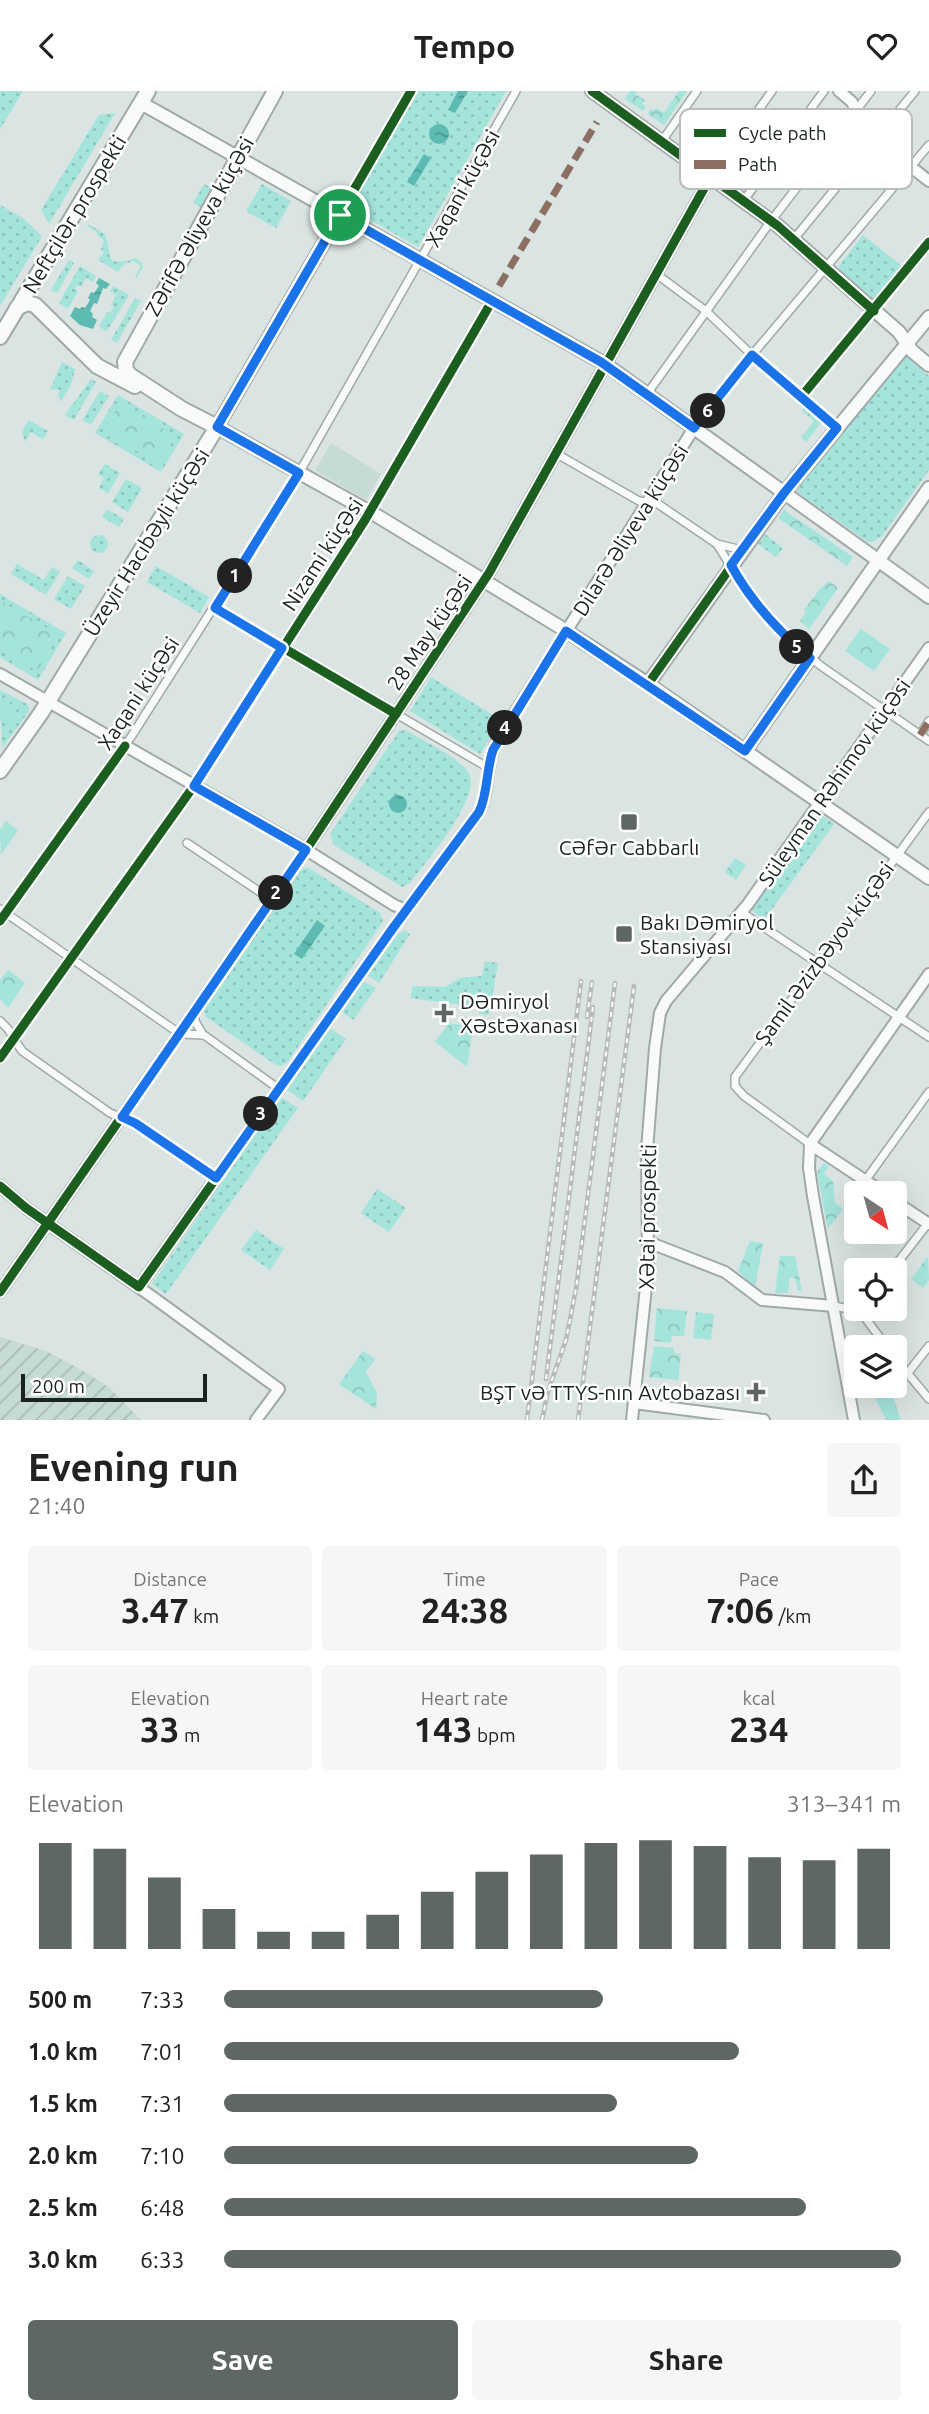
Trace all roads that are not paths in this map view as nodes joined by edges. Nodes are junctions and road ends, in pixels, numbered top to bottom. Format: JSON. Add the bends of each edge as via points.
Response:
{"nodes":[{"id":1,"x":275,"y":91,"type":"edge"},
{"id":2,"x":411,"y":91,"type":"edge"},
{"id":3,"x":516,"y":91,"type":"edge"},
{"id":4,"x":592,"y":91,"type":"edge"},
{"id":5,"x":697,"y":91,"type":"edge"},
{"id":6,"x":772,"y":91,"type":"edge"},
{"id":7,"x":824,"y":91,"type":"edge"},
{"id":8,"x":839,"y":91,"type":"edge"},
{"id":9,"x":871,"y":91,"type":"edge"},
{"id":10,"x":915,"y":91,"type":"edge"},
{"id":11,"x":144,"y":97,"type":"edge"},
{"id":12,"x":684,"y":109,"type":"edge"},
{"id":13,"x":759,"y":109,"type":"edge"},
{"id":14,"x":811,"y":109,"type":"edge"},
{"id":15,"x":857,"y":109,"type":"joint"},
{"id":16,"x":900,"y":109,"type":"edge"},
{"id":17,"x":680,"y":115,"type":"edge"},
{"id":18,"x":662,"y":141,"type":"junction"},
{"id":19,"x":929,"y":145,"type":"edge"},
{"id":20,"x":680,"y":154,"type":"edge"},
{"id":21,"x":238,"y":157,"type":"junction"},
{"id":22,"x":912,"y":166,"type":"edge"},
{"id":23,"x":912,"y":168,"type":"edge"},
{"id":24,"x":929,"y":181,"type":"edge"},
{"id":25,"x":703,"y":189,"type":"edge"},
{"id":26,"x":729,"y":189,"type":"edge"},
{"id":27,"x":752,"y":189,"type":"edge"},
{"id":28,"x":796,"y":189,"type":"edge"},
{"id":29,"x":834,"y":189,"type":"edge"},
{"id":30,"x":892,"y":189,"type":"edge"},
{"id":31,"x":744,"y":200,"type":"junction"},
{"id":32,"x":340,"y":215,"type":"junction"},
{"id":33,"x":771,"y":221,"type":"junction"},
{"id":34,"x":794,"y":239,"type":"junction"},
{"id":35,"x":929,"y":242,"type":"edge"},
{"id":36,"x":420,"y":261,"type":"junction"},
{"id":37,"x":826,"y":268,"type":"junction"},
{"id":38,"x":655,"y":273,"type":"junction"},
{"id":39,"x":492,"y":301,"type":"junction"},
{"id":40,"x":17,"y":308,"type":"junction"},
{"id":41,"x":706,"y":311,"type":"junction"},
{"id":42,"x":874,"y":311,"type":"junction"},
{"id":43,"x":929,"y":317,"type":"edge"},
{"id":44,"x":0,"y":337,"type":"edge"},
{"id":45,"x":908,"y":344,"type":"junction"},
{"id":46,"x":752,"y":355,"type":"junction"},
{"id":47,"x":605,"y":364,"type":"junction"},
{"id":48,"x":929,"y":365,"type":"edge"},
{"id":49,"x":648,"y":394,"type":"junction"},
{"id":50,"x":801,"y":397,"type":"junction"},
{"id":51,"x":181,"y":409,"type":"junction"},
{"id":52,"x":217,"y":427,"type":"junction"},
{"id":53,"x":694,"y":428,"type":"junction"},
{"id":54,"x":837,"y":428,"type":"junction"},
{"id":55,"x":557,"y":454,"type":"junction"},
{"id":56,"x":299,"y":473,"type":"junction"},
{"id":57,"x":179,"y":487,"type":"junction"},
{"id":58,"x":929,"y":488,"type":"edge"},
{"id":59,"x":784,"y":493,"type":"junction"},
{"id":60,"x":647,"y":503,"type":"junction"},
{"id":61,"x":370,"y":512,"type":"junction"},
{"id":62,"x":717,"y":544,"type":"junction"},
{"id":63,"x":742,"y":550,"type":"junction"},
{"id":64,"x":879,"y":560,"type":"junction"},
{"id":65,"x":731,"y":565,"type":"junction"},
{"id":66,"x":485,"y":580,"type":"junction"},
{"id":67,"x":929,"y":597,"type":"edge"},
{"id":68,"x":215,"y":608,"type":"junction"},
{"id":69,"x":566,"y":631,"type":"junction"},
{"id":70,"x":282,"y":648,"type":"junction"},
{"id":71,"x":929,"y":648,"type":"edge"},
{"id":72,"x":810,"y":658,"type":"junction"},
{"id":73,"x":0,"y":674,"type":"edge"},
{"id":74,"x":648,"y":684,"type":"junction"},
{"id":75,"x":48,"y":701,"type":"junction"},
{"id":76,"x":885,"y":710,"type":"junction"},
{"id":77,"x":396,"y":714,"type":"junction"},
{"id":78,"x":929,"y":721,"type":"edge"},
{"id":79,"x":920,"y":735,"type":"junction"},
{"id":80,"x":929,"y":741,"type":"edge"},
{"id":81,"x":125,"y":746,"type":"junction"},
{"id":82,"x":745,"y":751,"type":"junction"},
{"id":83,"x":487,"y":767,"type":"junction"},
{"id":84,"x":0,"y":771,"type":"edge"},
{"id":85,"x":194,"y":786,"type":"junction"},
{"id":86,"x":819,"y":804,"type":"junction"},
{"id":87,"x":929,"y":812,"type":"edge"},
{"id":88,"x":187,"y":843,"type":"dead end"},
{"id":89,"x":306,"y":850,"type":"junction"},
{"id":90,"x":896,"y":856,"type":"junction"},
{"id":91,"x":929,"y":879,"type":"edge"},
{"id":92,"x":263,"y":894,"type":"dead end"},
{"id":93,"x":406,"y":910,"type":"junction"},
{"id":94,"x":3,"y":911,"type":"edge"},
{"id":95,"x":741,"y":912,"type":"junction"},
{"id":96,"x":0,"y":921,"type":"edge"},
{"id":97,"x":70,"y":957,"type":"junction"},
{"id":98,"x":818,"y":962,"type":"junction"},
{"id":99,"x":929,"y":974,"type":"edge"},
{"id":100,"x":196,"y":1009,"type":"junction"},
{"id":101,"x":660,"y":1013,"type":"joint"},
{"id":102,"x":899,"y":1017,"type":"junction"},
{"id":103,"x":0,"y":1021,"type":"edge"},
{"id":104,"x":181,"y":1033,"type":"junction"},
{"id":105,"x":204,"y":1035,"type":"junction"},
{"id":106,"x":929,"y":1037,"type":"edge"},
{"id":107,"x":14,"y":1039,"type":"junction"},
{"id":108,"x":0,"y":1058,"type":"edge"},
{"id":109,"x":279,"y":1089,"type":"junction"},
{"id":110,"x":929,"y":1092,"type":"edge"},
{"id":111,"x":122,"y":1117,"type":"junction"},
{"id":112,"x":810,"y":1144,"type":"junction"},
{"id":113,"x":839,"y":1163,"type":"junction"},
{"id":114,"x":815,"y":1177,"type":"junction"},
{"id":115,"x":216,"y":1178,"type":"junction"},
{"id":116,"x":865,"y":1181,"type":"joint"},
{"id":117,"x":0,"y":1186,"type":"edge"},
{"id":118,"x":907,"y":1209,"type":"edge"},
{"id":119,"x":929,"y":1223,"type":"edge"},
{"id":120,"x":48,"y":1224,"type":"junction"},
{"id":121,"x":648,"y":1242,"type":"junction"},
{"id":122,"x":901,"y":1258,"type":"edge"},
{"id":123,"x":139,"y":1287,"type":"junction"},
{"id":124,"x":0,"y":1292,"type":"edge"},
{"id":125,"x":836,"y":1307,"type":"junction"},
{"id":126,"x":844,"y":1308,"type":"edge"},
{"id":127,"x":929,"y":1346,"type":"edge"},
{"id":128,"x":907,"y":1374,"type":"joint"},
{"id":129,"x":929,"y":1399,"type":"edge"},
{"id":130,"x":634,"y":1403,"type":"junction"},
{"id":131,"x":855,"y":1419,"type":"edge"},
{"id":132,"x":256,"y":1420,"type":"edge"},
{"id":133,"x":632,"y":1420,"type":"edge"},
{"id":134,"x":751,"y":1420,"type":"edge"},
{"id":135,"x":762,"y":1420,"type":"edge"}],
"edges":[{"from":1,"to":21,"type":"highway","name":"Zərifə Əliyeva küçəsi"},
{"from":2,"to":32,"type":"street","name":"Üzeyir Hacıbəyli küçəsi"},
{"from":3,"to":36,"type":"street","name":"Xaqani küçəsi"},
{"from":4,"to":18,"type":"main road"},
{"from":5,"to":12,"type":"street"},
{"from":6,"to":13,"type":"street"},
{"from":7,"to":14,"type":"street"},
{"from":8,"to":15,"type":"main road"},
{"from":9,"to":15,"type":"street"},
{"from":10,"to":16,"type":"street"},
{"from":11,"to":21,"type":"main road"},
{"from":11,"to":40,"type":"highway","name":"Neftçilər prospekti"},
{"from":17,"to":18,"type":"street"},
{"from":18,"to":20,"type":"main road"},
{"from":19,"to":22,"type":"street","name":"Dilarə Əliyeva küçəsi"},
{"from":21,"to":32,"type":"main road"},
{"from":21,"to":51,"type":"highway","name":"Zərifə Əliyeva küçəsi","via":[[125,366]]},
{"from":23,"to":24,"type":"main road"},
{"from":25,"to":38,"type":"main road","name":"28 May küçəsi"},
{"from":26,"to":31,"type":"main road"},
{"from":27,"to":31,"type":"street"},
{"from":28,"to":33,"type":"street"},
{"from":29,"to":34,"type":"street"},
{"from":30,"to":37,"type":"street","name":"Dilarə Əliyeva küçəsi"},
{"from":31,"to":33,"type":"main road"},
{"from":32,"to":36,"type":"main road"},
{"from":32,"to":52,"type":"main road","name":"Üzeyir Hacıbəyli küçəsi"},
{"from":33,"to":34,"type":"main road"},
{"from":33,"to":41,"type":"street"},
{"from":34,"to":37,"type":"main road"},
{"from":35,"to":42,"type":"street"},
{"from":36,"to":39,"type":"main road"},
{"from":36,"to":56,"type":"street","name":"Xaqani küçəsi"},
{"from":37,"to":42,"type":"main road"},
{"from":37,"to":46,"type":"street","name":"Dilarə Əliyeva küçəsi"},
{"from":38,"to":41,"type":"street"},
{"from":38,"to":47,"type":"main road","name":"28 May küçəsi"},
{"from":39,"to":47,"type":"main road"},
{"from":39,"to":61,"type":"street","name":"Nizami küçəsi"},
{"from":40,"to":44,"type":"highway","name":"Neftçilər prospekti"},
{"from":40,"to":51,"type":"highway","via":[[27,303],[34,306],[100,369]]},
{"from":41,"to":46,"type":"street"},
{"from":41,"to":49,"type":"street"},
{"from":42,"to":45,"type":"main road"},
{"from":42,"to":50,"type":"street"},
{"from":43,"to":45,"type":"main road"},
{"from":45,"to":48,"type":"main road"},
{"from":45,"to":54,"type":"main road"},
{"from":46,"to":50,"type":"street"},
{"from":46,"to":53,"type":"street","name":"Dilarə Əliyeva küçəsi"},
{"from":47,"to":49,"type":"main road"},
{"from":47,"to":55,"type":"main road","name":"28 May küçəsi"},
{"from":49,"to":53,"type":"main road"},
{"from":50,"to":54,"type":"street"},
{"from":51,"to":52,"type":"highway"},
{"from":51,"to":57,"type":"highway","via":[[196,421],[199,438]]},
{"from":52,"to":56,"type":"main road"},
{"from":52,"to":57,"type":"highway","name":"Üzeyir Hacıbəyli küçəsi"},
{"from":53,"to":59,"type":"main road"},
{"from":53,"to":60,"type":"main road","name":"Dilarə Əliyeva küçəsi"},
{"from":54,"to":59,"type":"main road"},
{"from":55,"to":60,"type":"street"},
{"from":55,"to":66,"type":"main road","name":"28 May küçəsi"},
{"from":56,"to":61,"type":"main road"},
{"from":56,"to":68,"type":"street","name":"Xaqani küçəsi"},
{"from":57,"to":75,"type":"highway","name":"Üzeyir Hacıbəyli küçəsi"},
{"from":58,"to":64,"type":"main road"},
{"from":59,"to":63,"type":"main road"},
{"from":59,"to":64,"type":"main road"},
{"from":60,"to":62,"type":"street","via":[[658,504]]},
{"from":60,"to":69,"type":"main road","name":"Dilarə Əliyeva küçəsi"},
{"from":61,"to":66,"type":"main road"},
{"from":61,"to":70,"type":"street","name":"Nizami küçəsi"},
{"from":62,"to":63,"type":"street"},
{"from":62,"to":65,"type":"street"},
{"from":63,"to":65,"type":"main road"},
{"from":64,"to":67,"type":"main road"},
{"from":64,"to":72,"type":"main road"},
{"from":65,"to":72,"type":"street","via":[[773,624]]},
{"from":65,"to":74,"type":"main road"},
{"from":66,"to":69,"type":"main road"},
{"from":66,"to":77,"type":"main road","name":"28 May küçəsi"},
{"from":68,"to":70,"type":"street"},
{"from":68,"to":81,"type":"street","name":"Xaqani küçəsi"},
{"from":69,"to":74,"type":"main road"},
{"from":69,"to":83,"type":"main road","name":"Dilarə Əliyeva küçəsi","via":[[496,743]]},
{"from":70,"to":77,"type":"street"},
{"from":70,"to":85,"type":"street","name":"Nizami küçəsi"},
{"from":71,"to":76,"type":"main road","name":"Süleyman Rəhimov küçəsi"},
{"from":72,"to":76,"type":"street"},
{"from":72,"to":82,"type":"main road"},
{"from":73,"to":75,"type":"main road"},
{"from":74,"to":82,"type":"main road"},
{"from":75,"to":81,"type":"main road"},
{"from":75,"to":84,"type":"highway","name":"Üzeyir Hacıbəyli küçəsi"},
{"from":76,"to":79,"type":"street"},
{"from":76,"to":86,"type":"main road","name":"Süleyman Rəhimov küçəsi"},
{"from":77,"to":83,"type":"street"},
{"from":77,"to":89,"type":"main road","name":"28 May küçəsi"},
{"from":78,"to":79,"type":"street"},
{"from":79,"to":80,"type":"street"},
{"from":81,"to":85,"type":"main road"},
{"from":81,"to":94,"type":"street","name":"Xaqani küçəsi"},
{"from":82,"to":86,"type":"main road"},
{"from":83,"to":93,"type":"main road","name":"Dilarə Əliyeva küçəsi","via":[[479,812]]},
{"from":85,"to":89,"type":"main road"},
{"from":85,"to":97,"type":"street","name":"Nizami küçəsi"},
{"from":86,"to":90,"type":"main road"},
{"from":86,"to":95,"type":"main road","name":"Süleyman Rəhimov küçəsi"},
{"from":87,"to":90,"type":"street","name":"Şamil Əzizbəyov küçəsi"},
{"from":88,"to":92,"type":"street"},
{"from":89,"to":93,"type":"main road"},
{"from":89,"to":100,"type":"main road","name":"28 May küçəsi"},
{"from":90,"to":91,"type":"main road"},
{"from":90,"to":98,"type":"street","name":"Şamil Əzizbəyov küçəsi"},
{"from":93,"to":109,"type":"main road","name":"Dilarə Əliyeva küçəsi"},
{"from":94,"to":96,"type":"street","name":"Xaqani küçəsi"},
{"from":94,"to":97,"type":"street"},
{"from":95,"to":98,"type":"street"},
{"from":95,"to":101,"type":"main road","name":"Süleyman Rəhimov küçəsi"},
{"from":97,"to":104,"type":"street"},
{"from":97,"to":107,"type":"street","name":"Nizami küçəsi"},
{"from":98,"to":102,"type":"street"},
{"from":98,"to":112,"type":"street","name":"Şamil Əzizbəyov küçəsi","via":[[735,1077],[735,1086],[744,1096]]},
{"from":99,"to":102,"type":"main road"},
{"from":100,"to":104,"type":"main road","name":"28 May küçəsi"},
{"from":100,"to":105,"type":"street","via":[[195,1021]]},
{"from":101,"to":121,"type":"main road","name":"Xətai prospekti","via":[[647,1150]]},
{"from":102,"to":106,"type":"street"},
{"from":102,"to":112,"type":"main road"},
{"from":103,"to":107,"type":"street"},
{"from":104,"to":105,"type":"street"},
{"from":104,"to":111,"type":"main road","name":"28 May küçəsi"},
{"from":105,"to":109,"type":"street"},
{"from":107,"to":108,"type":"street","name":"Nizami küçəsi"},
{"from":107,"to":111,"type":"street","via":[[22,1051]]},
{"from":109,"to":115,"type":"main road","name":"Dilarə Əliyeva küçəsi"},
{"from":110,"to":116,"type":"street"},
{"from":111,"to":115,"type":"street"},
{"from":111,"to":120,"type":"main road","name":"28 May küçəsi"},
{"from":112,"to":113,"type":"main road"},
{"from":112,"to":114,"type":"main road"},
{"from":112,"to":125,"type":"main road","via":[[813,1196]]},
{"from":113,"to":114,"type":"main road","via":[[822,1160]]},
{"from":113,"to":116,"type":"main road"},
{"from":114,"to":125,"type":"main road"},
{"from":115,"to":123,"type":"main road","name":"Dilarə Əliyeva küçəsi"},
{"from":117,"to":120,"type":"main road"},
{"from":118,"to":119,"type":"main road"},
{"from":119,"to":122,"type":"street"},
{"from":120,"to":123,"type":"main road"},
{"from":120,"to":124,"type":"main road","name":"28 May küçəsi"},
{"from":121,"to":125,"type":"main road","via":[[715,1267],[762,1300]]},
{"from":121,"to":130,"type":"main road","name":"Xətai prospekti"},
{"from":123,"to":132,"type":"main road","via":[[279,1389]]},
{"from":125,"to":126,"type":"street"},
{"from":125,"to":131,"type":"main road"},
{"from":127,"to":128,"type":"street"},
{"from":128,"to":129,"type":"street"},
{"from":130,"to":133,"type":"main road","name":"Xətai prospekti"},
{"from":130,"to":134,"type":"main road"},
{"from":134,"to":135,"type":"main road"}]}
